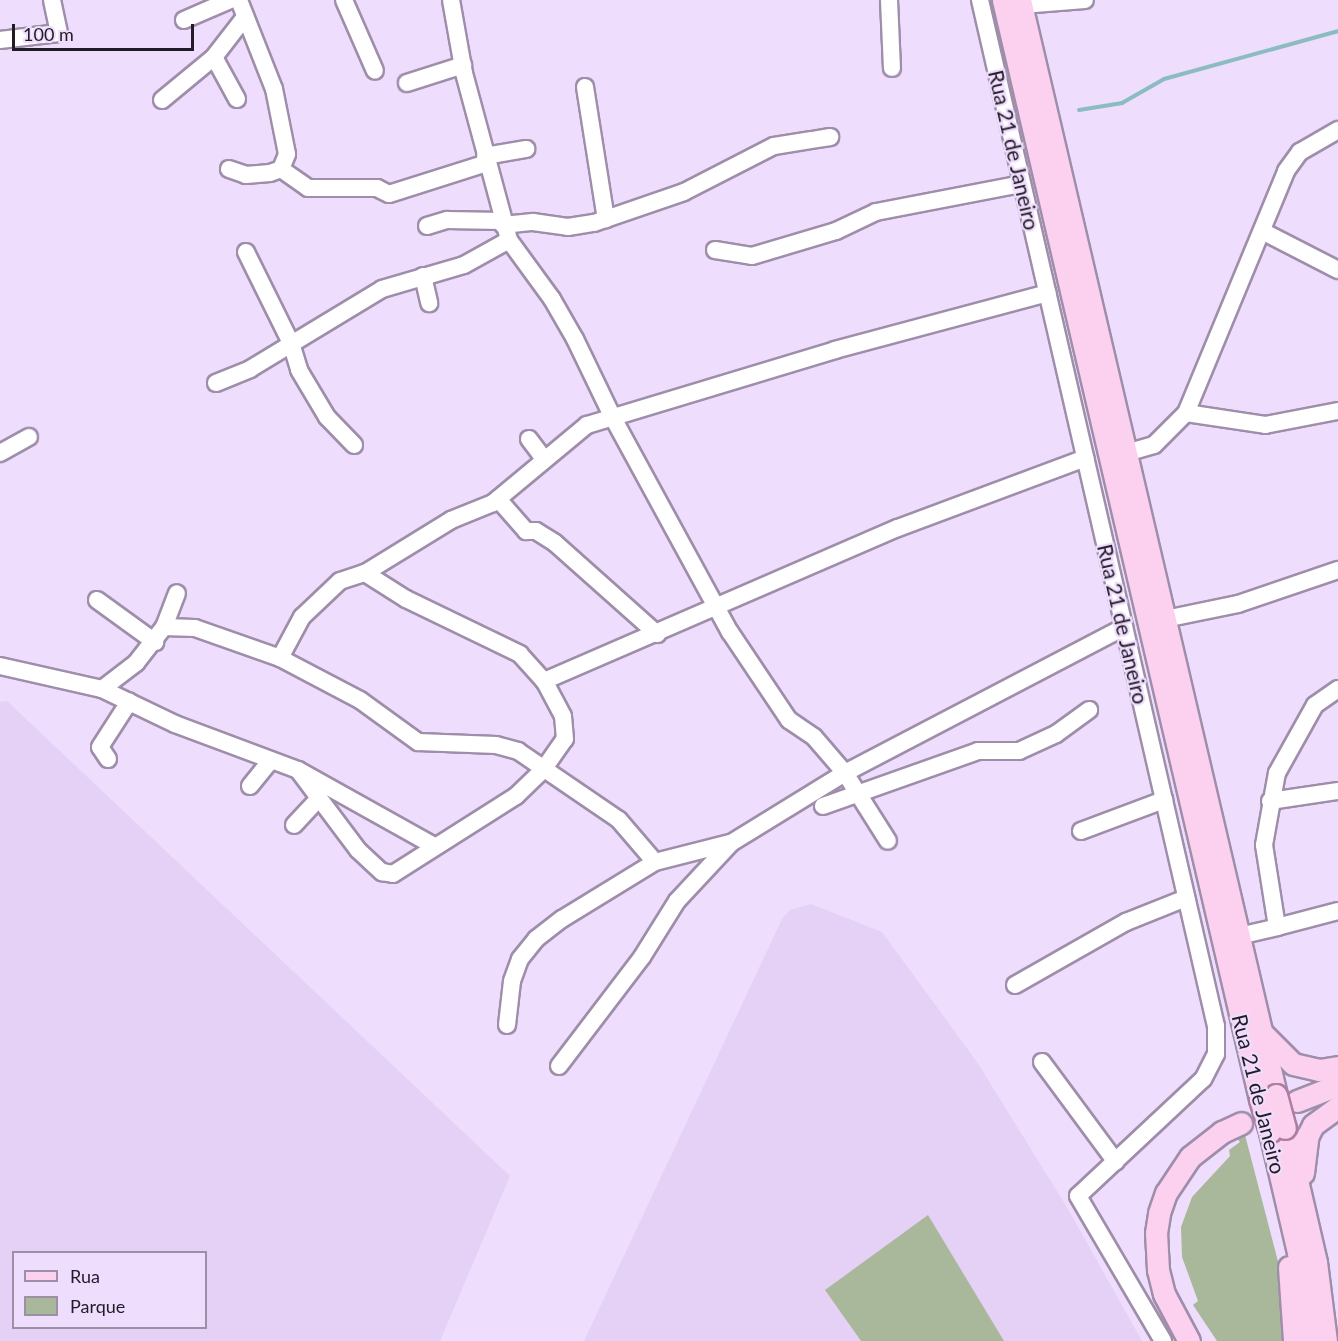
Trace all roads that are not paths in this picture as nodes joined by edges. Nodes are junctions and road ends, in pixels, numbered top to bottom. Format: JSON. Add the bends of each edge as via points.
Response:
{"nodes":[{"id":1,"x":52,"y":0,"type":"edge"},
{"id":2,"x":230,"y":0,"type":"edge"},
{"id":3,"x":239,"y":0,"type":"edge"},
{"id":4,"x":344,"y":0,"type":"edge"},
{"id":5,"x":451,"y":0,"type":"edge"},
{"id":6,"x":889,"y":0,"type":"edge"},
{"id":7,"x":980,"y":0,"type":"edge"},
{"id":8,"x":1085,"y":0,"type":"edge"},
{"id":9,"x":1015,"y":2,"type":"edge"},
{"id":10,"x":245,"y":17,"type":"junction"},
{"id":11,"x":184,"y":20,"type":"dead end"},
{"id":12,"x":0,"y":40,"type":"edge"},
{"id":13,"x":214,"y":57,"type":"junction"},
{"id":14,"x":463,"y":65,"type":"junction"},
{"id":15,"x":892,"y":68,"type":"dead end"},
{"id":16,"x":375,"y":71,"type":"dead end"},
{"id":17,"x":408,"y":83,"type":"dead end"},
{"id":18,"x":585,"y":87,"type":"dead end"},
{"id":19,"x":237,"y":99,"type":"dead end"},
{"id":20,"x":162,"y":100,"type":"dead end"},
{"id":21,"x":1338,"y":130,"type":"edge"},
{"id":22,"x":830,"y":137,"type":"dead end"},
{"id":23,"x":526,"y":148,"type":"dead end"},
{"id":24,"x":486,"y":160,"type":"junction"},
{"id":25,"x":229,"y":169,"type":"dead end"},
{"id":26,"x":281,"y":169,"type":"junction"},
{"id":27,"x":1021,"y":184,"type":"junction"},
{"id":28,"x":606,"y":219,"type":"junction"},
{"id":29,"x":427,"y":226,"type":"dead end"},
{"id":30,"x":505,"y":229,"type":"junction"},
{"id":31,"x":1264,"y":232,"type":"junction"},
{"id":32,"x":715,"y":250,"type":"dead end"},
{"id":33,"x":246,"y":252,"type":"dead end"},
{"id":34,"x":1338,"y":270,"type":"edge"},
{"id":35,"x":423,"y":276,"type":"junction"},
{"id":36,"x":1048,"y":293,"type":"junction"},
{"id":37,"x":429,"y":303,"type":"dead end"},
{"id":38,"x":291,"y":343,"type":"junction"},
{"id":39,"x":216,"y":383,"type":"dead end"},
{"id":40,"x":1338,"y":411,"type":"edge"},
{"id":41,"x":1186,"y":413,"type":"junction"},
{"id":42,"x":612,"y":416,"type":"junction"},
{"id":43,"x":29,"y":437,"type":"dead end"},
{"id":44,"x":528,"y":439,"type":"dead end"},
{"id":45,"x":354,"y":445,"type":"dead end"},
{"id":46,"x":0,"y":453,"type":"edge"},
{"id":47,"x":1126,"y":453,"type":"junction"},
{"id":48,"x":1085,"y":458,"type":"junction"},
{"id":49,"x":544,"y":459,"type":"junction"},
{"id":50,"x":498,"y":499,"type":"junction"},
{"id":51,"x":1338,"y":570,"type":"edge"},
{"id":52,"x":365,"y":573,"type":"junction"},
{"id":53,"x":177,"y":593,"type":"dead end"},
{"id":54,"x":97,"y":600,"type":"dead end"},
{"id":55,"x":716,"y":609,"type":"junction"},
{"id":56,"x":1165,"y":619,"type":"junction"},
{"id":57,"x":164,"y":627,"type":"junction"},
{"id":58,"x":1124,"y":627,"type":"junction"},
{"id":59,"x":657,"y":634,"type":"junction"},
{"id":60,"x":155,"y":642,"type":"junction"},
{"id":61,"x":280,"y":658,"type":"junction"},
{"id":62,"x":0,"y":666,"type":"edge"},
{"id":63,"x":544,"y":681,"type":"junction"},
{"id":64,"x":102,"y":689,"type":"junction"},
{"id":65,"x":1338,"y":690,"type":"edge"},
{"id":66,"x":129,"y":702,"type":"junction"},
{"id":67,"x":1089,"y":710,"type":"dead end"},
{"id":68,"x":108,"y":759,"type":"dead end"},
{"id":69,"x":271,"y":760,"type":"junction"},
{"id":70,"x":298,"y":770,"type":"junction"},
{"id":71,"x":543,"y":770,"type":"junction"},
{"id":72,"x":845,"y":773,"type":"junction"},
{"id":73,"x":250,"y":786,"type":"dead end"},
{"id":74,"x":1338,"y":791,"type":"edge"},
{"id":75,"x":857,"y":794,"type":"junction"},
{"id":76,"x":318,"y":799,"type":"junction"},
{"id":77,"x":1164,"y":800,"type":"junction"},
{"id":78,"x":1270,"y":801,"type":"junction"},
{"id":79,"x":823,"y":806,"type":"dead end"},
{"id":80,"x":294,"y":825,"type":"dead end"},
{"id":81,"x":1082,"y":831,"type":"dead end"},
{"id":82,"x":888,"y":840,"type":"dead end"},
{"id":83,"x":731,"y":843,"type":"junction"},
{"id":84,"x":434,"y":846,"type":"junction"},
{"id":85,"x":655,"y":862,"type":"junction"},
{"id":86,"x":1186,"y":898,"type":"junction"},
{"id":87,"x":1338,"y":911,"type":"edge"},
{"id":88,"x":1277,"y":927,"type":"junction"},
{"id":89,"x":1239,"y":936,"type":"junction"},
{"id":90,"x":1015,"y":985,"type":"dead end"},
{"id":91,"x":507,"y":1025,"type":"dead end"},
{"id":92,"x":1261,"y":1032,"type":"junction"},
{"id":93,"x":1042,"y":1062,"type":"dead end"},
{"id":94,"x":559,"y":1066,"type":"dead end"},
{"id":95,"x":1338,"y":1067,"type":"edge"},
{"id":96,"x":1338,"y":1085,"type":"edge"},
{"id":97,"x":1338,"y":1091,"type":"edge"},
{"id":98,"x":1268,"y":1097,"type":"junction"},
{"id":99,"x":1338,"y":1107,"type":"edge"},
{"id":100,"x":1277,"y":1130,"type":"junction"},
{"id":101,"x":1116,"y":1162,"type":"junction"},
{"id":102,"x":1285,"y":1200,"type":"junction"},
{"id":103,"x":1305,"y":1218,"type":"junction"},
{"id":104,"x":1163,"y":1341,"type":"edge"},
{"id":105,"x":1189,"y":1341,"type":"edge"},
{"id":106,"x":1201,"y":1341,"type":"edge"},
{"id":107,"x":1294,"y":1341,"type":"edge"},
{"id":108,"x":1311,"y":1341,"type":"edge"},
{"id":109,"x":1326,"y":1341,"type":"edge"}],
"edges":[{"from":1,"to":12,"type":"street","via":[[59,33]]},
{"from":2,"to":11,"type":"street"},
{"from":3,"to":10,"type":"street"},
{"from":4,"to":16,"type":"street"},
{"from":5,"to":14,"type":"street"},
{"from":6,"to":15,"type":"street"},
{"from":7,"to":27,"type":"street","name":"Rua 21 de Janeiro"},
{"from":8,"to":9,"type":"street"},
{"from":9,"to":47,"type":"main road","name":"Rua 21 de Janeiro"},
{"from":9,"to":98,"type":"main road","name":"Rua 21 de Janeiro","via":[[1029,112]]},
{"from":10,"to":13,"type":"street"},
{"from":10,"to":26,"type":"street","via":[[283,123],[287,154]]},
{"from":13,"to":19,"type":"street"},
{"from":13,"to":20,"type":"street"},
{"from":14,"to":17,"type":"street"},
{"from":14,"to":24,"type":"street"},
{"from":18,"to":28,"type":"street"},
{"from":21,"to":31,"type":"street","via":[[1300,152],[1286,171]]},
{"from":22,"to":28,"type":"street","via":[[774,146],[684,192]]},
{"from":23,"to":24,"type":"street"},
{"from":24,"to":26,"type":"street","via":[[389,194],[377,188],[308,188]]},
{"from":24,"to":30,"type":"street"},
{"from":25,"to":26,"type":"street","via":[[246,175]]},
{"from":27,"to":32,"type":"street","via":[[876,212],[836,231],[752,256]]},
{"from":27,"to":36,"type":"street","name":"Rua 21 de Janeiro"},
{"from":28,"to":30,"type":"street","via":[[578,226],[533,222]]},
{"from":29,"to":30,"type":"street","via":[[447,220]]},
{"from":30,"to":35,"type":"street","via":[[464,265]]},
{"from":30,"to":42,"type":"street","via":[[561,313]]},
{"from":31,"to":34,"type":"street"},
{"from":31,"to":41,"type":"street"},
{"from":33,"to":38,"type":"street"},
{"from":35,"to":37,"type":"street"},
{"from":35,"to":38,"type":"street","via":[[382,289]]},
{"from":36,"to":42,"type":"street"},
{"from":36,"to":48,"type":"street","name":"Rua 21 de Janeiro"},
{"from":38,"to":39,"type":"street","via":[[250,369]]},
{"from":38,"to":45,"type":"street","via":[[308,387],[327,417]]},
{"from":40,"to":41,"type":"street","via":[[1265,425]]},
{"from":41,"to":47,"type":"street","via":[[1154,445]]},
{"from":42,"to":49,"type":"street","via":[[570,435]]},
{"from":42,"to":55,"type":"street"},
{"from":43,"to":46,"type":"street"},
{"from":44,"to":49,"type":"street"},
{"from":47,"to":56,"type":"main road","name":"Rua 21 de Janeiro"},
{"from":48,"to":55,"type":"street","via":[[898,528]]},
{"from":48,"to":58,"type":"street","name":"Rua 21 de Janeiro"},
{"from":49,"to":50,"type":"street"},
{"from":50,"to":52,"type":"street","via":[[451,520]]},
{"from":50,"to":59,"type":"street","via":[[526,531],[536,531],[555,543]]},
{"from":51,"to":56,"type":"street","via":[[1238,604]]},
{"from":52,"to":61,"type":"street","via":[[340,581],[312,604]]},
{"from":52,"to":63,"type":"street","via":[[406,599],[512,649]]},
{"from":53,"to":57,"type":"street"},
{"from":54,"to":60,"type":"street"},
{"from":55,"to":59,"type":"street"},
{"from":55,"to":72,"type":"street","via":[[789,720],[814,737]]},
{"from":56,"to":89,"type":"main road","name":"Rua 21 de Janeiro"},
{"from":57,"to":60,"type":"street"},
{"from":57,"to":61,"type":"street","via":[[195,628]]},
{"from":58,"to":72,"type":"street"},
{"from":58,"to":77,"type":"street","name":"Rua 21 de Janeiro"},
{"from":59,"to":63,"type":"street"},
{"from":60,"to":64,"type":"street"},
{"from":61,"to":71,"type":"street","via":[[360,700],[418,742],[507,747]]},
{"from":62,"to":64,"type":"street"},
{"from":63,"to":71,"type":"street","via":[[567,727],[560,748]]},
{"from":64,"to":66,"type":"street"},
{"from":65,"to":78,"type":"street","via":[[1314,705],[1281,762]]},
{"from":66,"to":68,"type":"street","via":[[100,747]]},
{"from":66,"to":69,"type":"street"},
{"from":67,"to":75,"type":"street","via":[[1068,727],[1019,751],[978,751]]},
{"from":69,"to":70,"type":"street"},
{"from":69,"to":73,"type":"street"},
{"from":70,"to":76,"type":"street"},
{"from":70,"to":84,"type":"street"},
{"from":71,"to":84,"type":"street","via":[[487,817]]},
{"from":71,"to":85,"type":"street","via":[[631,830]]},
{"from":72,"to":75,"type":"street"},
{"from":72,"to":83,"type":"street"},
{"from":74,"to":78,"type":"street"},
{"from":75,"to":79,"type":"street"},
{"from":75,"to":82,"type":"street"},
{"from":76,"to":80,"type":"street"},
{"from":76,"to":84,"type":"street","via":[[382,872],[393,874]]},
{"from":77,"to":81,"type":"street"},
{"from":77,"to":86,"type":"street","name":"Rua 21 de Janeiro"},
{"from":78,"to":88,"type":"street","via":[[1264,844]]},
{"from":83,"to":85,"type":"street"},
{"from":83,"to":94,"type":"street","via":[[677,902],[642,957]]},
{"from":85,"to":91,"type":"street","via":[[536,939],[520,959],[512,981]]},
{"from":86,"to":90,"type":"street","via":[[1116,927]]},
{"from":86,"to":101,"type":"street","name":"Rua 21 de Janeiro","via":[[1214,1015],[1216,1054],[1203,1079]]},
{"from":87,"to":88,"type":"street"},
{"from":88,"to":89,"type":"street"},
{"from":89,"to":92,"type":"main road","name":"Rua 21 de Janeiro"},
{"from":92,"to":95,"type":"main road","via":[[1293,1064],[1319,1070]]},
{"from":92,"to":98,"type":"main road","name":"Rua 21 de Janeiro"},
{"from":93,"to":101,"type":"street"},
{"from":96,"to":97,"type":"main road","via":[[1298,1103]]},
{"from":98,"to":100,"type":"main road","name":"Rua 21 de Janeiro","bridge":true},
{"from":99,"to":103,"type":"main road","via":[[1313,1125],[1305,1141]]},
{"from":100,"to":102,"type":"main road","name":"Rua 21 de Janeiro"},
{"from":100,"to":103,"type":"main road"},
{"from":101,"to":104,"type":"street","name":"Rua 21 de Janeiro","via":[[1078,1196]]},
{"from":102,"to":107,"type":"main road"},
{"from":102,"to":108,"type":"main road","name":"Rua 21 de Janeiro","via":[[1300,1263]]},
{"from":103,"to":109,"type":"main road","via":[[1322,1297]]},
{"from":105,"to":106,"type":"main road","via":[[1164,1294],[1158,1270],[1159,1213],[1166,1193],[1188,1159],[1205,1143],[1242,1127],[1188,1172],[1170,1211],[1170,1273]]}]}
